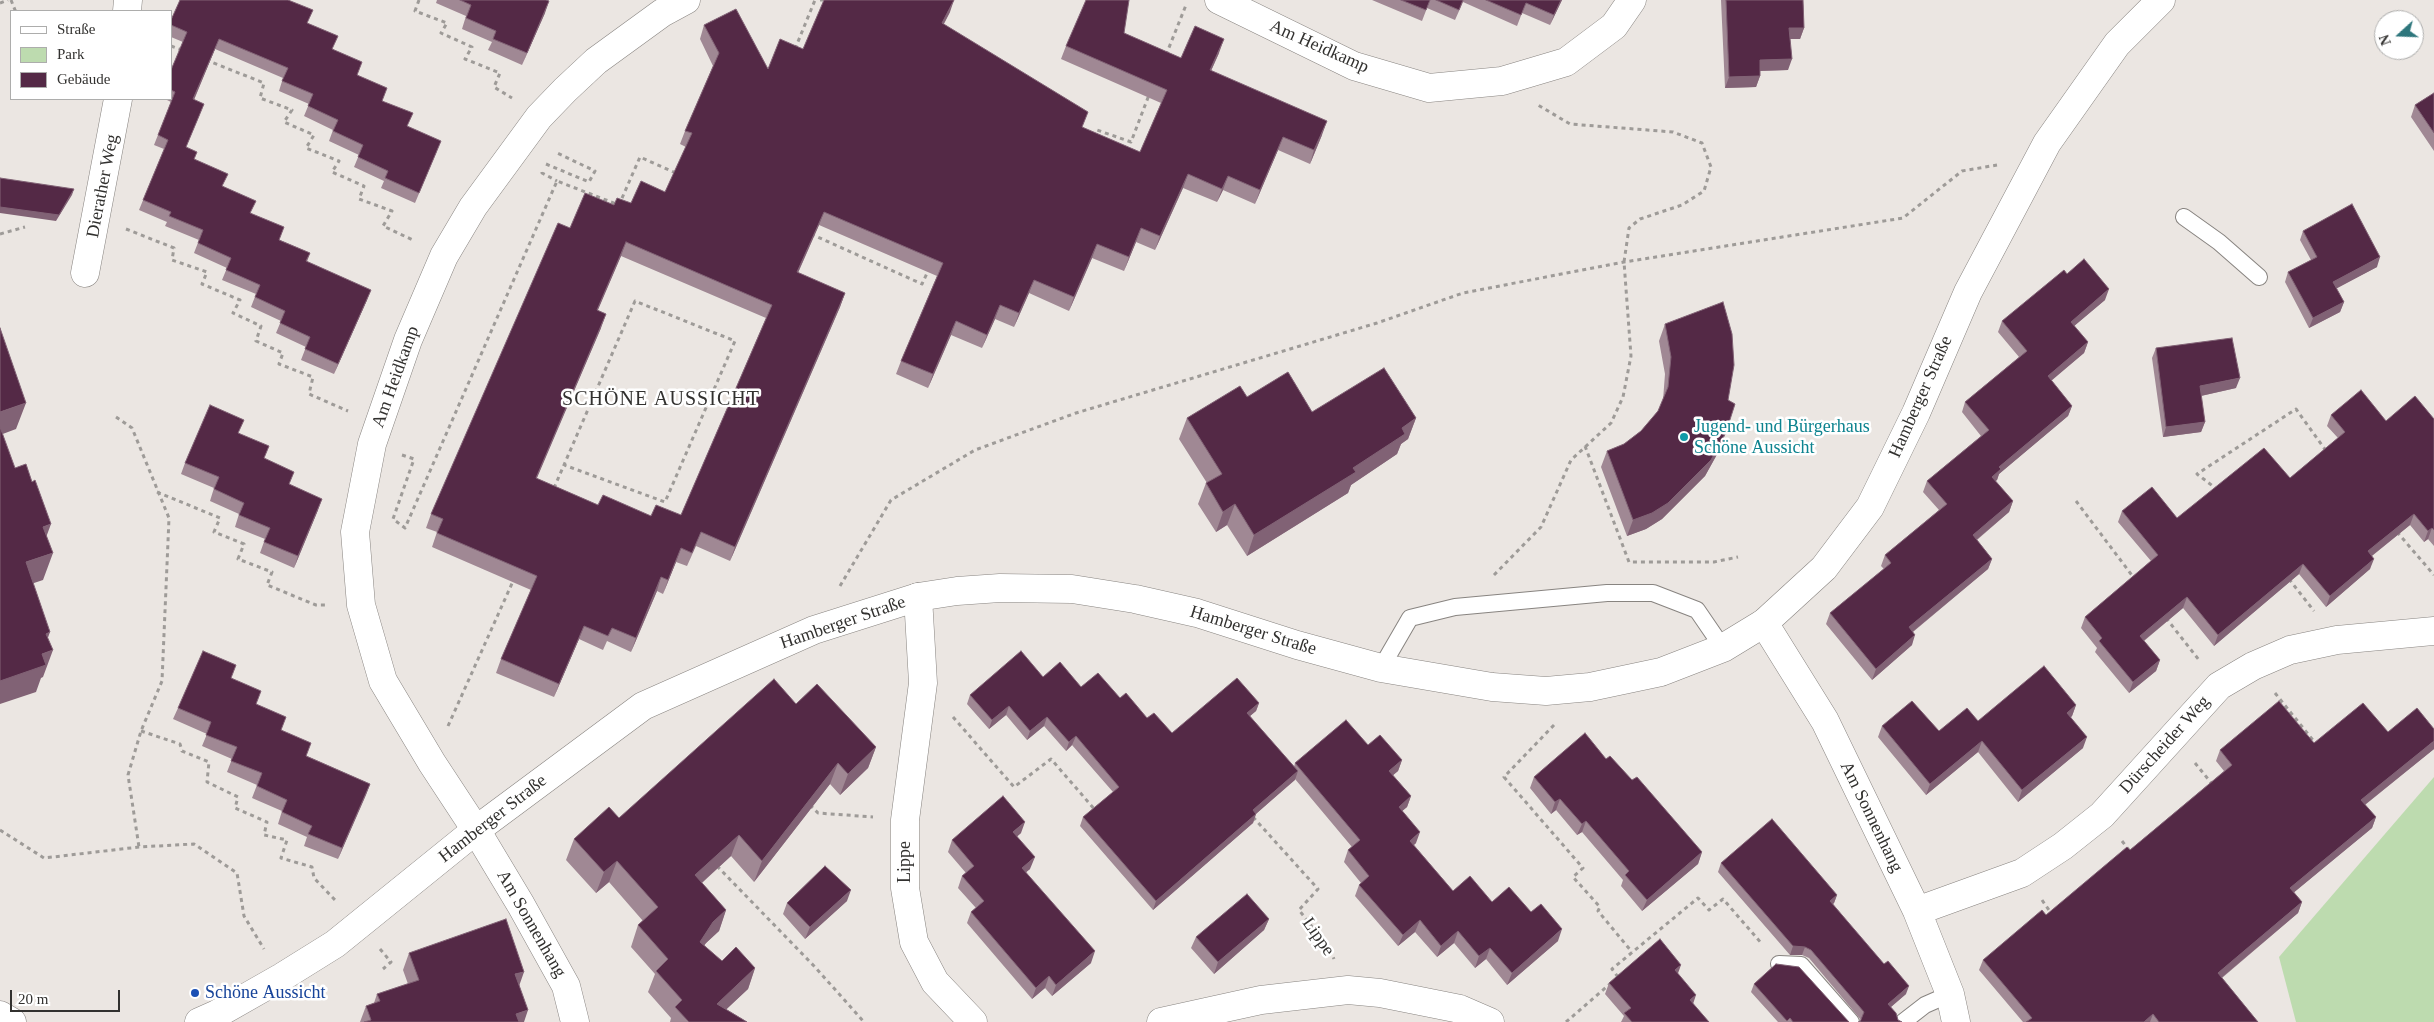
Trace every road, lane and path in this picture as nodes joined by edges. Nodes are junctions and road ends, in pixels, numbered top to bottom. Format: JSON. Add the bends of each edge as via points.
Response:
{"nodes":[{"id":1,"x":10,"y":0,"type":"edge"},
{"id":2,"x":419,"y":0,"type":"edge"},
{"id":3,"x":686,"y":0,"type":"edge"},
{"id":4,"x":816,"y":0,"type":"edge"},
{"id":5,"x":1188,"y":0,"type":"edge"},
{"id":6,"x":1219,"y":0,"type":"edge"},
{"id":7,"x":1632,"y":0,"type":"edge"},
{"id":8,"x":2161,"y":0,"type":"edge"},
{"id":9,"x":0,"y":3,"type":"edge"},
{"id":10,"x":172,"y":46,"type":"edge"},
{"id":11,"x":794,"y":51,"type":"edge"},
{"id":12,"x":188,"y":52,"type":"edge"},
{"id":13,"x":205,"y":59,"type":"edge"},
{"id":14,"x":1163,"y":62,"type":"edge"},
{"id":15,"x":1502,"y":81,"type":"junction"},
{"id":16,"x":1152,"y":89,"type":"edge"},
{"id":17,"x":118,"y":100,"type":"edge"},
{"id":18,"x":532,"y":127,"type":"junction"},
{"id":19,"x":1090,"y":146,"type":"edge"},
{"id":20,"x":2031,"y":172,"type":"junction"},
{"id":21,"x":686,"y":177,"type":"edge"},
{"id":22,"x":557,"y":181,"type":"junction"},
{"id":23,"x":2184,"y":217,"type":"dead end"},
{"id":24,"x":97,"y":218,"type":"junction"},
{"id":25,"x":26,"y":227,"type":"dead end"},
{"id":26,"x":804,"y":231,"type":"edge"},
{"id":27,"x":0,"y":234,"type":"edge"},
{"id":28,"x":444,"y":256,"type":"junction"},
{"id":29,"x":1624,"y":262,"type":"junction"},
{"id":30,"x":930,"y":268,"type":"edge"},
{"id":31,"x":85,"y":273,"type":"dead end"},
{"id":32,"x":2259,"y":277,"type":"dead end"},
{"id":33,"x":116,"y":417,"type":"dead end"},
{"id":34,"x":379,"y":424,"type":"junction"},
{"id":35,"x":1585,"y":446,"type":"junction"},
{"id":36,"x":2331,"y":458,"type":"edge"},
{"id":37,"x":564,"y":465,"type":"junction"},
{"id":38,"x":408,"y":477,"type":"dead end"},
{"id":39,"x":158,"y":492,"type":"junction"},
{"id":40,"x":552,"y":492,"type":"edge"},
{"id":41,"x":2219,"y":492,"type":"edge"},
{"id":42,"x":2076,"y":501,"type":"dead end"},
{"id":43,"x":2396,"y":531,"type":"edge"},
{"id":44,"x":1738,"y":557,"type":"dead end"},
{"id":45,"x":516,"y":574,"type":"edge"},
{"id":46,"x":2434,"y":575,"type":"edge"},
{"id":47,"x":2288,"y":578,"type":"edge"},
{"id":48,"x":2135,"y":579,"type":"edge"},
{"id":49,"x":918,"y":597,"type":"junction"},
{"id":50,"x":361,"y":605,"type":"junction"},
{"id":51,"x":1454,"y":608,"type":"junction"},
{"id":52,"x":2165,"y":617,"type":"edge"},
{"id":53,"x":1764,"y":623,"type":"junction"},
{"id":54,"x":814,"y":630,"type":"junction"},
{"id":55,"x":2434,"y":631,"type":"edge"},
{"id":56,"x":2337,"y":640,"type":"junction"},
{"id":57,"x":1722,"y":648,"type":"junction"},
{"id":58,"x":2253,"y":666,"type":"junction"},
{"id":59,"x":1381,"y":668,"type":"junction"},
{"id":60,"x":923,"y":683,"type":"junction"},
{"id":61,"x":2219,"y":686,"type":"junction"},
{"id":62,"x":1590,"y":687,"type":"junction"},
{"id":63,"x":142,"y":731,"type":"junction"},
{"id":64,"x":2172,"y":737,"type":"junction"},
{"id":65,"x":2320,"y":749,"type":"edge"},
{"id":66,"x":432,"y":763,"type":"junction"},
{"id":67,"x":2216,"y":788,"type":"edge"},
{"id":68,"x":805,"y":800,"type":"edge"},
{"id":69,"x":1251,"y":815,"type":"edge"},
{"id":70,"x":2102,"y":815,"type":"junction"},
{"id":71,"x":1101,"y":817,"type":"edge"},
{"id":72,"x":905,"y":820,"type":"junction"},
{"id":73,"x":0,"y":830,"type":"edge"},
{"id":74,"x":476,"y":830,"type":"junction"},
{"id":75,"x":139,"y":847,"type":"junction"},
{"id":76,"x":2139,"y":862,"type":"edge"},
{"id":77,"x":715,"y":864,"type":"edge"},
{"id":78,"x":2022,"y":872,"type":"junction"},
{"id":79,"x":1917,"y":911,"type":"junction"},
{"id":80,"x":2056,"y":920,"type":"edge"},
{"id":81,"x":360,"y":925,"type":"junction"},
{"id":82,"x":1632,"y":952,"type":"junction"},
{"id":83,"x":1779,"y":964,"type":"joint"},
{"id":84,"x":282,"y":977,"type":"junction"},
{"id":85,"x":1348,"y":990,"type":"junction"},
{"id":86,"x":1950,"y":994,"type":"junction"},
{"id":87,"x":0,"y":1015,"type":"edge"},
{"id":88,"x":12,"y":1022,"type":"edge"},
{"id":89,"x":199,"y":1022,"type":"edge"},
{"id":90,"x":575,"y":1022,"type":"edge"},
{"id":91,"x":864,"y":1022,"type":"edge"},
{"id":92,"x":974,"y":1022,"type":"edge"},
{"id":93,"x":1161,"y":1022,"type":"edge"},
{"id":94,"x":1490,"y":1022,"type":"edge"},
{"id":95,"x":1566,"y":1022,"type":"edge"},
{"id":96,"x":1851,"y":1022,"type":"edge"},
{"id":97,"x":1903,"y":1022,"type":"edge"},
{"id":98,"x":1956,"y":1022,"type":"edge"}],
"edges":[{"from":1,"to":9,"type":"path"},
{"from":2,"to":18,"type":"path","via":[[415,11],[447,23],[441,33],[472,46],[465,59],[500,73],[494,87]]},
{"from":3,"to":18,"type":"street","name":"Am Heidkamp","via":[[662,13],[596,61]]},
{"from":4,"to":11,"type":"path"},
{"from":5,"to":14,"type":"path"},
{"from":6,"to":15,"type":"street","name":"Am Heidkamp","via":[[1354,66],[1429,88]]},
{"from":7,"to":15,"type":"street","name":"Am Heidkamp","via":[[1614,26],[1566,62]]},
{"from":8,"to":20,"type":"street","name":"Hamberger Straße","via":[[2117,44],[2047,142]]},
{"from":10,"to":12,"type":"path"},
{"from":13,"to":28,"type":"path","via":[[264,83],[260,98],[292,110],[284,122],[314,135],[306,148],[339,161],[332,172],[364,186],[359,199],[392,211],[383,226]]},
{"from":15,"to":29,"type":"path","via":[[1570,124],[1673,132],[1702,143],[1712,168],[1704,191],[1682,205],[1640,218],[1629,228]]},
{"from":16,"to":19,"type":"path","via":[[1130,142],[1097,130]]},
{"from":17,"to":24,"type":"street","name":"Dierather Weg"},
{"from":18,"to":22,"type":"path","via":[[595,171],[589,182],[546,163],[542,173]]},
{"from":18,"to":28,"type":"street","name":"Am Heidkamp","via":[[473,207]]},
{"from":20,"to":29,"type":"path","via":[[1992,164],[1962,171],[1904,218]]},
{"from":20,"to":53,"type":"street","name":"Hamberger Straße","via":[[1968,292],[1916,413],[1870,508],[1824,568]]},
{"from":21,"to":22,"type":"path","via":[[640,157],[619,204]]},
{"from":22,"to":38,"type":"path","via":[[406,528],[393,519]]},
{"from":23,"to":32,"type":"lane"},
{"from":24,"to":31,"type":"street","name":"Dierather Weg"},
{"from":24,"to":34,"type":"path","via":[[174,248],[172,260],[207,272],[202,284],[240,300],[233,313],[261,326],[256,341],[284,353],[279,364],[313,377],[309,394]]},
{"from":25,"to":27,"type":"path"},
{"from":26,"to":30,"type":"path","via":[[922,284]]},
{"from":28,"to":34,"type":"street","name":"Am Heidkamp","via":[[408,340]]},
{"from":29,"to":35,"type":"path","via":[[1631,356],[1624,397],[1611,423]]},
{"from":29,"to":54,"type":"path","via":[[1463,293],[1377,323],[1076,413],[975,450],[891,500]]},
{"from":33,"to":39,"type":"path","via":[[132,428]]},
{"from":34,"to":50,"type":"street","name":"Am Heidkamp","via":[[355,532]]},
{"from":35,"to":44,"type":"path","via":[[1629,562],[1714,562]]},
{"from":35,"to":51,"type":"path","via":[[1571,460],[1541,527],[1505,566]]},
{"from":36,"to":41,"type":"path","via":[[2296,409],[2197,474]]},
{"from":37,"to":37,"type":"path","via":[[635,301],[735,341],[665,502]]},
{"from":37,"to":40,"type":"path"},
{"from":39,"to":50,"type":"path","via":[[220,518],[214,532],[244,544],[238,559],[272,572],[266,585],[316,605]]},
{"from":39,"to":63,"type":"path","via":[[169,518],[162,681]]},
{"from":42,"to":48,"type":"path"},
{"from":43,"to":46,"type":"path"},
{"from":45,"to":66,"type":"path"},
{"from":47,"to":56,"type":"path"},
{"from":49,"to":54,"type":"street","name":"Hamberger Straße"},
{"from":49,"to":59,"type":"street","name":"Hamberger Straße","via":[[1000,588],[1072,589],[1197,613]]},
{"from":49,"to":60,"type":"street","name":"Lippe"},
{"from":50,"to":66,"type":"street","name":"Am Heidkamp","via":[[383,681]]},
{"from":51,"to":57,"type":"lane","via":[[1607,593],[1653,593],[1697,610]]},
{"from":51,"to":59,"type":"lane","via":[[1410,618]]},
{"from":52,"to":61,"type":"path"},
{"from":53,"to":57,"type":"street","name":"Hamberger Straße"},
{"from":53,"to":79,"type":"street","name":"Am Sonnenhang","via":[[1825,721]]},
{"from":54,"to":74,"type":"street","name":"Hamberger Straße","via":[[643,706]]},
{"from":55,"to":56,"type":"street","name":"Dürscheider Weg"},
{"from":56,"to":58,"type":"street","name":"Dürscheider Weg","via":[[2290,650]]},
{"from":57,"to":62,"type":"street","name":"Hamberger Straße","via":[[1661,672]]},
{"from":58,"to":61,"type":"street","name":"Dürscheider Weg"},
{"from":58,"to":65,"type":"path"},
{"from":59,"to":62,"type":"street","name":"Hamberger Straße","via":[[1492,687],[1546,691]]},
{"from":60,"to":71,"type":"path","via":[[1014,787],[1051,759]]},
{"from":60,"to":72,"type":"street","name":"Lippe"},
{"from":61,"to":64,"type":"street","name":"Dürscheider Weg"},
{"from":62,"to":82,"type":"path","via":[[1504,777],[1583,868],[1573,877]]},
{"from":63,"to":75,"type":"path","via":[[128,775]]},
{"from":63,"to":81,"type":"path","via":[[180,744],[182,751],[209,762],[207,782],[238,798],[234,808],[267,822],[264,835],[287,840],[281,858],[312,867],[314,878]]},
{"from":64,"to":67,"type":"path"},
{"from":64,"to":70,"type":"street","name":"Dürscheider Weg"},
{"from":66,"to":74,"type":"street","name":"Am Heidkamp"},
{"from":68,"to":72,"type":"path","via":[[818,813]]},
{"from":69,"to":85,"type":"path","name":"Lippe","via":[[1318,889],[1299,910],[1330,950]]},
{"from":70,"to":76,"type":"path"},
{"from":70,"to":78,"type":"street","name":"Dürscheider Weg","via":[[2063,846]]},
{"from":72,"to":92,"type":"street","name":"Lippe","via":[[905,888],[914,942],[935,982]]},
{"from":73,"to":75,"type":"path","via":[[44,858]]},
{"from":74,"to":81,"type":"street","name":"Hamberger Straße"},
{"from":74,"to":90,"type":"street","name":"Am Sonnenhang","via":[[566,986]]},
{"from":75,"to":84,"type":"path","via":[[194,844],[237,873],[244,916]]},
{"from":77,"to":91,"type":"path"},
{"from":78,"to":79,"type":"street","name":"Dürscheider Weg"},
{"from":78,"to":80,"type":"path"},
{"from":79,"to":86,"type":"street","name":"Am Sonnenhang"},
{"from":81,"to":84,"type":"street","name":"Hamberger Straße"},
{"from":82,"to":83,"type":"path","via":[[1698,898],[1709,910],[1723,899]]},
{"from":82,"to":95,"type":"path","via":[[1612,969],[1618,976]]},
{"from":83,"to":96,"type":"lane","via":[[1801,965]]},
{"from":84,"to":89,"type":"street","name":"Hamberger Straße"},
{"from":85,"to":93,"type":"street","via":[[1261,1000]]},
{"from":85,"to":94,"type":"street","via":[[1460,1009]]},
{"from":86,"to":97,"type":"lane","via":[[1924,1005]]},
{"from":86,"to":98,"type":"street","name":"Am Sonnenhang"},
{"from":87,"to":88,"type":"street"}]}
